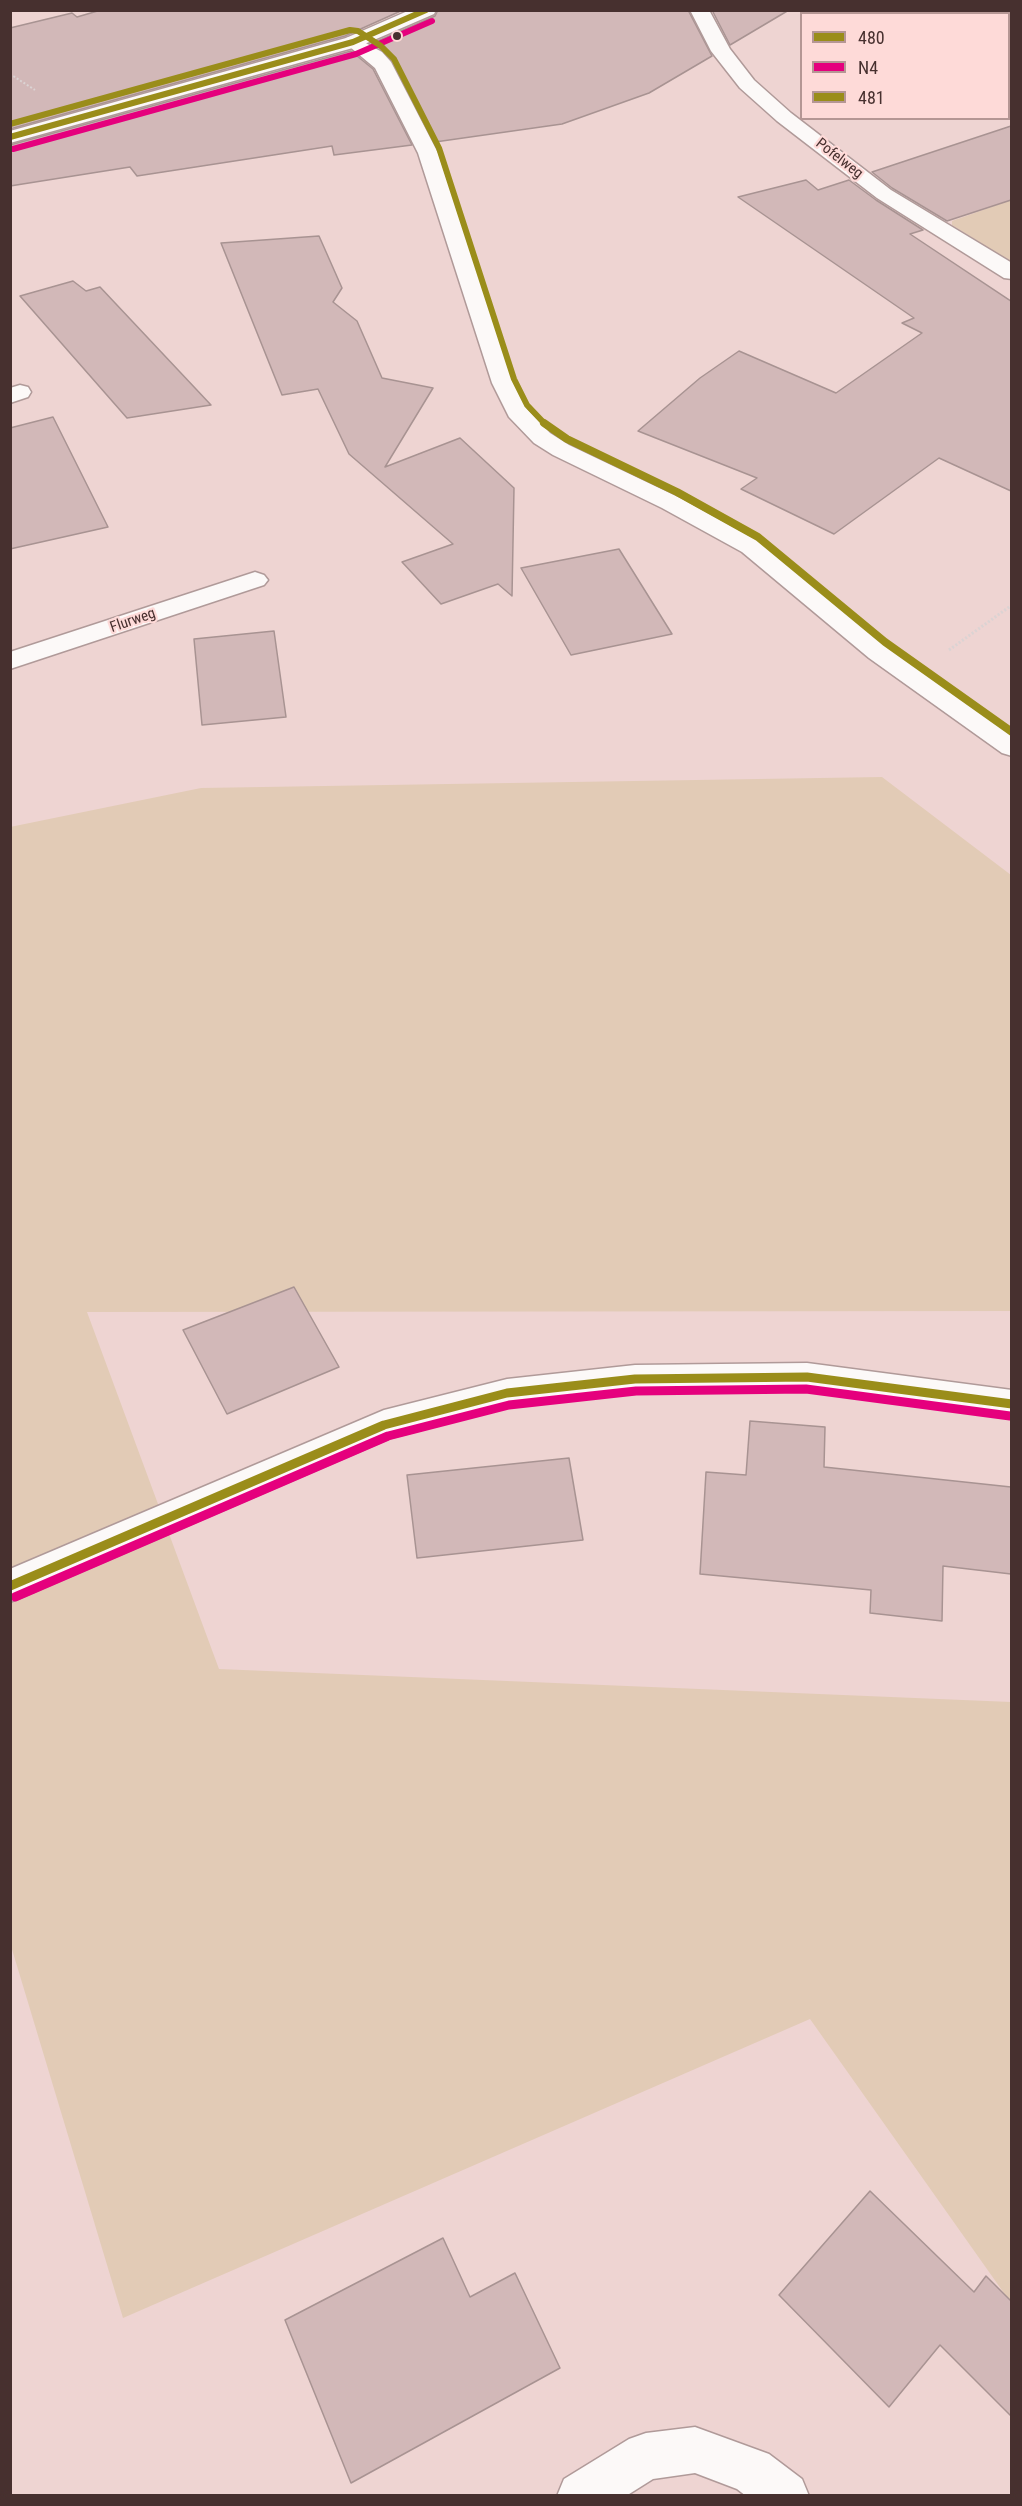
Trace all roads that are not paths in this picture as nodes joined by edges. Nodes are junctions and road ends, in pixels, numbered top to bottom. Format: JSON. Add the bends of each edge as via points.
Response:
{"nodes":[{"id":1,"x":427,"y":10,"type":"edge"},
{"id":2,"x":699,"y":10,"type":"edge"},
{"id":3,"x":353,"y":42,"type":"junction"},
{"id":4,"x":10,"y":137,"type":"edge"},
{"id":5,"x":1011,"y":273,"type":"edge"},
{"id":6,"x":255,"y":580,"type":"dead end"},
{"id":7,"x":10,"y":662,"type":"edge"},
{"id":8,"x":1011,"y":747,"type":"edge"},
{"id":9,"x":1011,"y":1404,"type":"edge"},
{"id":10,"x":10,"y":1586,"type":"edge"},
{"id":11,"x":581,"y":2496,"type":"edge"},
{"id":12,"x":785,"y":2496,"type":"edge"}],
"edges":[{"from":1,"to":3,"type":"street"},
{"from":2,"to":5,"type":"street","name":"Pofelweg","via":[[721,51],[747,84],[784,117],[884,194]]},
{"from":3,"to":4,"type":"street"},
{"from":3,"to":8,"type":"street","via":[[384,66],[428,153],[500,374],[517,412],[542,438],[561,450],[751,547],[878,652]]},
{"from":6,"to":7,"type":"street","name":"Flurweg"},
{"from":9,"to":10,"type":"street","via":[[807,1377],[635,1379],[507,1393],[384,1425]]},
{"from":11,"to":12,"type":"street","via":[[646,2456],[695,2450],[752,2471]]}]}
